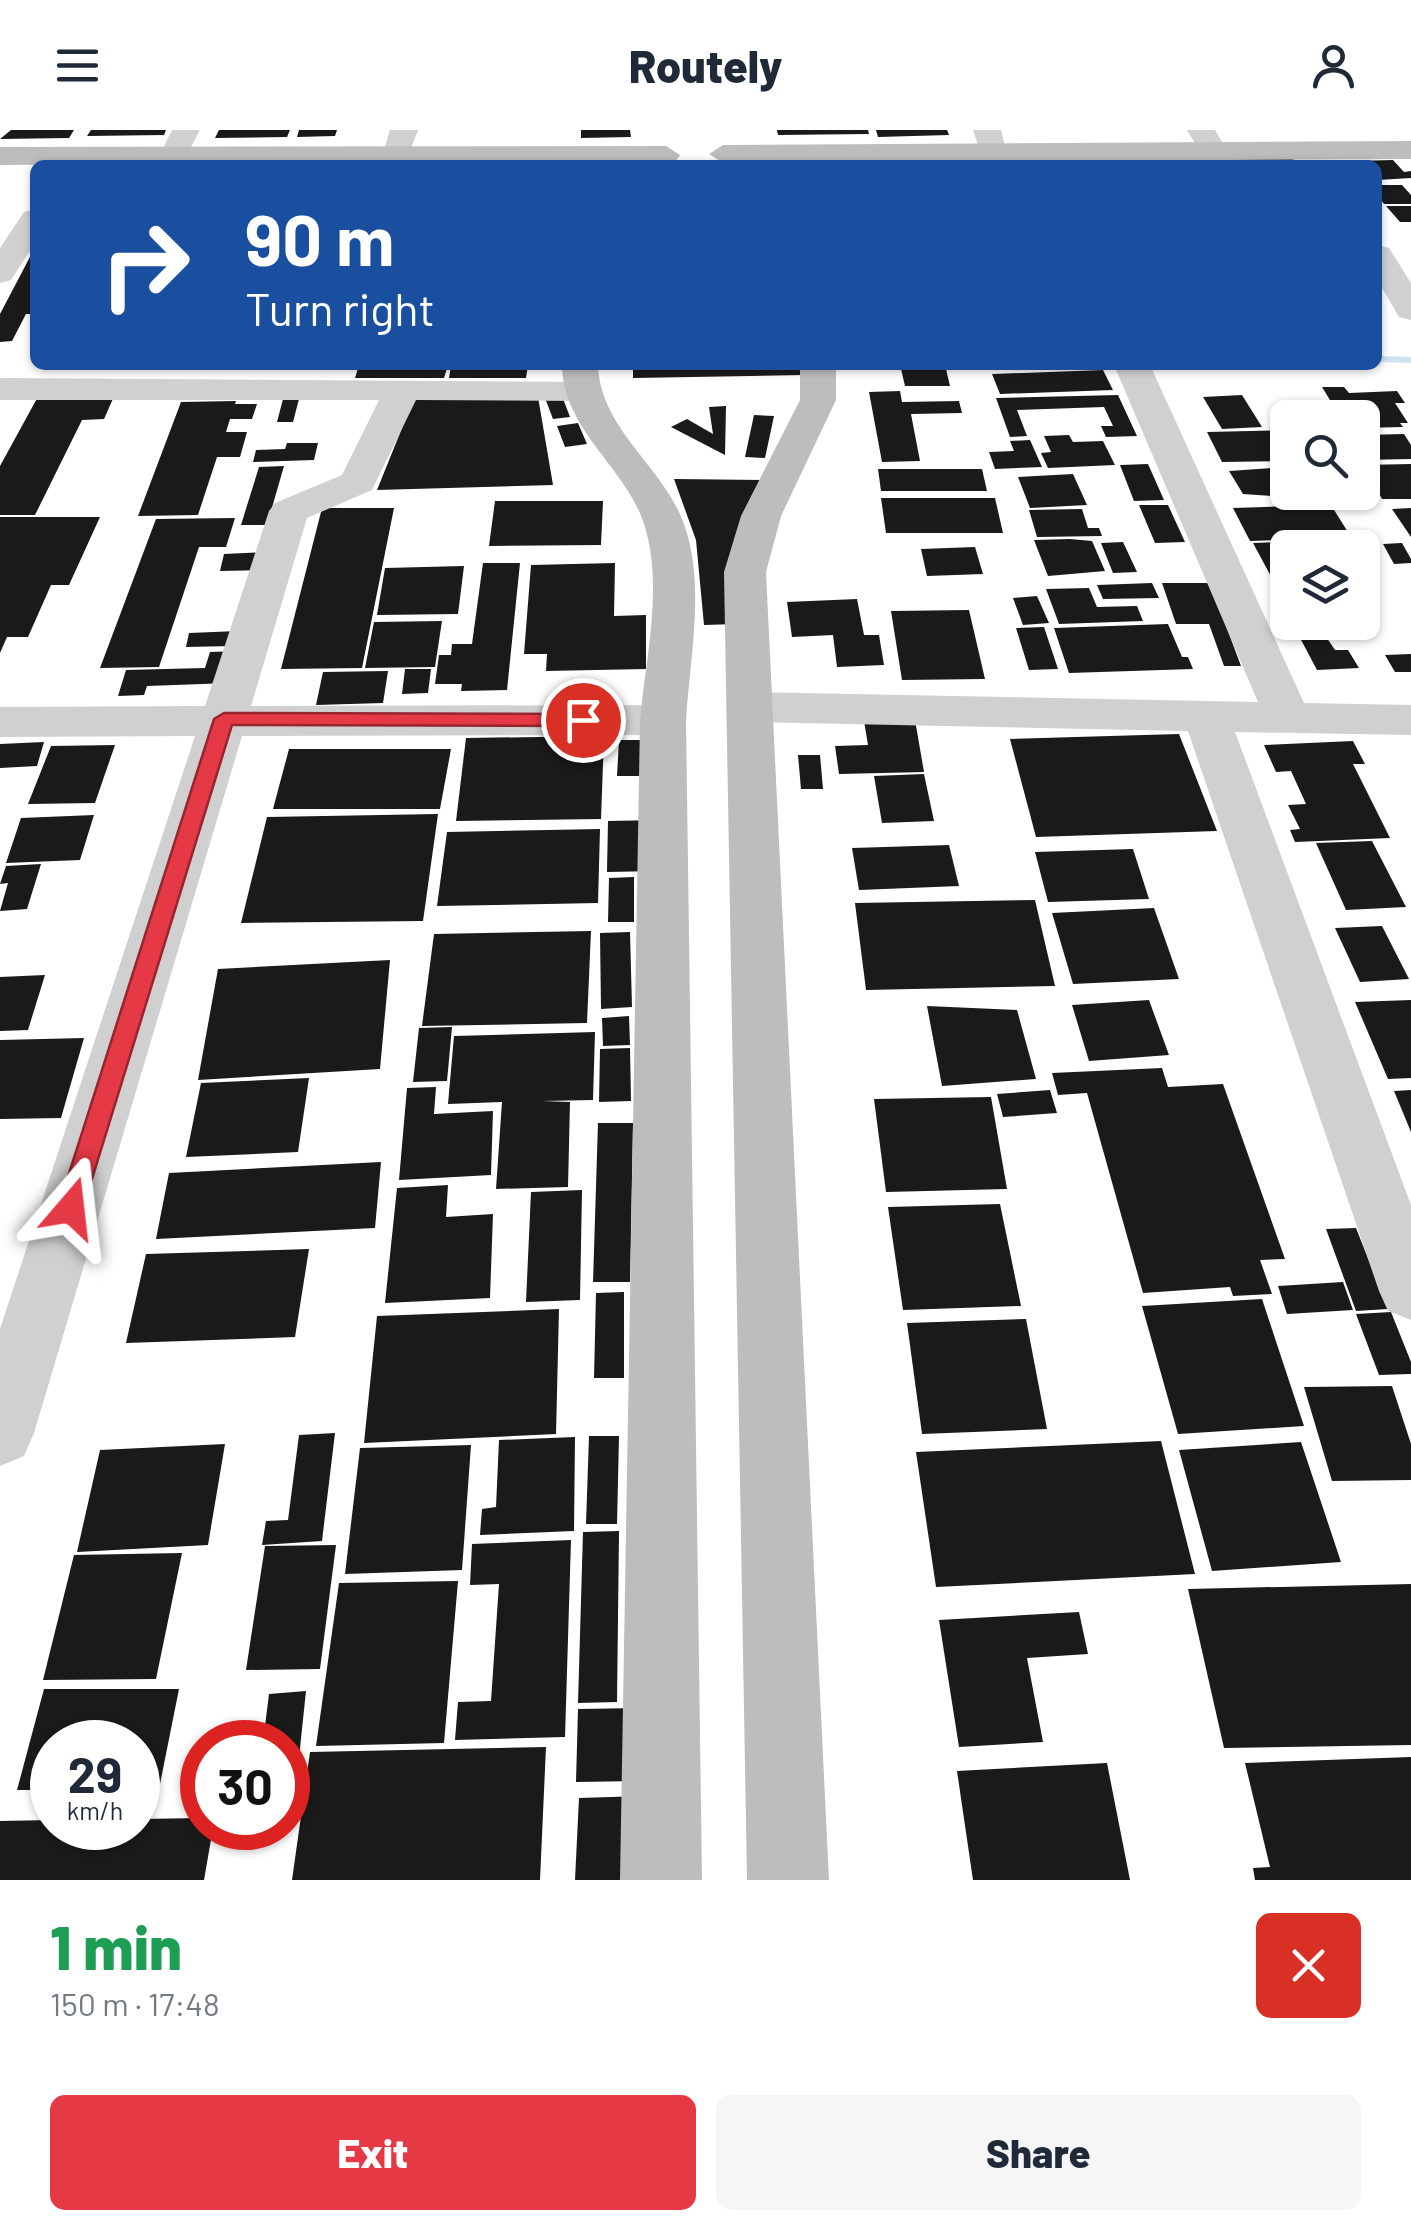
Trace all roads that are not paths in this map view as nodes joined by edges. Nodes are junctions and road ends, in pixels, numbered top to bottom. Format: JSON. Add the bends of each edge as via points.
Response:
{"nodes":[{"id":1,"x":1206,"y":139,"type":"edge"},
{"id":2,"x":180,"y":142,"type":"edge"},
{"id":3,"x":990,"y":142,"type":"edge"},
{"id":4,"x":410,"y":150,"type":"edge"},
{"id":5,"x":1411,"y":150,"type":"edge"},
{"id":6,"x":673,"y":154,"type":"edge"},
{"id":7,"x":716,"y":154,"type":"edge"},
{"id":8,"x":0,"y":156,"type":"edge"},
{"id":9,"x":1318,"y":157,"type":"edge"},
{"id":10,"x":1055,"y":159,"type":"edge"},
{"id":11,"x":72,"y":160,"type":"edge"},
{"id":12,"x":536,"y":160,"type":"edge"},
{"id":13,"x":30,"y":226,"type":"edge"},
{"id":14,"x":1382,"y":262,"type":"edge"},
{"id":15,"x":0,"y":274,"type":"edge"},
{"id":16,"x":1411,"y":310,"type":"edge"},
{"id":17,"x":818,"y":370,"type":"edge"},
{"id":18,"x":1134,"y":370,"type":"edge"},
{"id":19,"x":582,"y":377,"type":"edge"},
{"id":20,"x":0,"y":388,"type":"edge"},
{"id":21,"x":403,"y":389,"type":"junction"},
{"id":22,"x":749,"y":707,"type":"junction"},
{"id":23,"x":1206,"y":715,"type":"junction"},
{"id":24,"x":1287,"y":715,"type":"junction"},
{"id":25,"x":224,"y":719,"type":"junction"},
{"id":26,"x":663,"y":720,"type":"junction"},
{"id":27,"x":1411,"y":720,"type":"edge"},
{"id":28,"x":0,"y":722,"type":"edge"},
{"id":29,"x":1411,"y":1291,"type":"edge"},
{"id":30,"x":0,"y":1433,"type":"edge"},
{"id":31,"x":661,"y":1880,"type":"edge"},
{"id":32,"x":788,"y":1880,"type":"edge"}],
"edges":[{"from":1,"to":9,"type":"main road"},
{"from":1,"to":10,"type":"main road"},
{"from":2,"to":4,"type":"main road"},
{"from":2,"to":11,"type":"main road"},
{"from":3,"to":7,"type":"main road"},
{"from":3,"to":10,"type":"main road"},
{"from":4,"to":12,"type":"main road"},
{"from":5,"to":9,"type":"main road"},
{"from":6,"to":7,"type":"main road"},
{"from":6,"to":12,"type":"main road"},
{"from":8,"to":11,"type":"main road"},
{"from":13,"to":15,"type":"street"},
{"from":14,"to":16,"type":"street"},
{"from":17,"to":22,"type":"main road","via":[[818,400],[761,516],[745,572]]},
{"from":18,"to":24,"type":"street"},
{"from":19,"to":21,"type":"street"},
{"from":19,"to":26,"type":"main road","via":[[590,410],[661,516],[671,572]]},
{"from":20,"to":21,"type":"street"},
{"from":21,"to":25,"type":"street","via":[[358,482],[289,511]]},
{"from":22,"to":23,"type":"street"},
{"from":22,"to":32,"type":"main road"},
{"from":23,"to":24,"type":"street"},
{"from":23,"to":29,"type":"street"},
{"from":24,"to":27,"type":"street"},
{"from":25,"to":26,"type":"street"},
{"from":25,"to":28,"type":"street"},
{"from":25,"to":30,"type":"street"},
{"from":26,"to":31,"type":"main road"}]}
